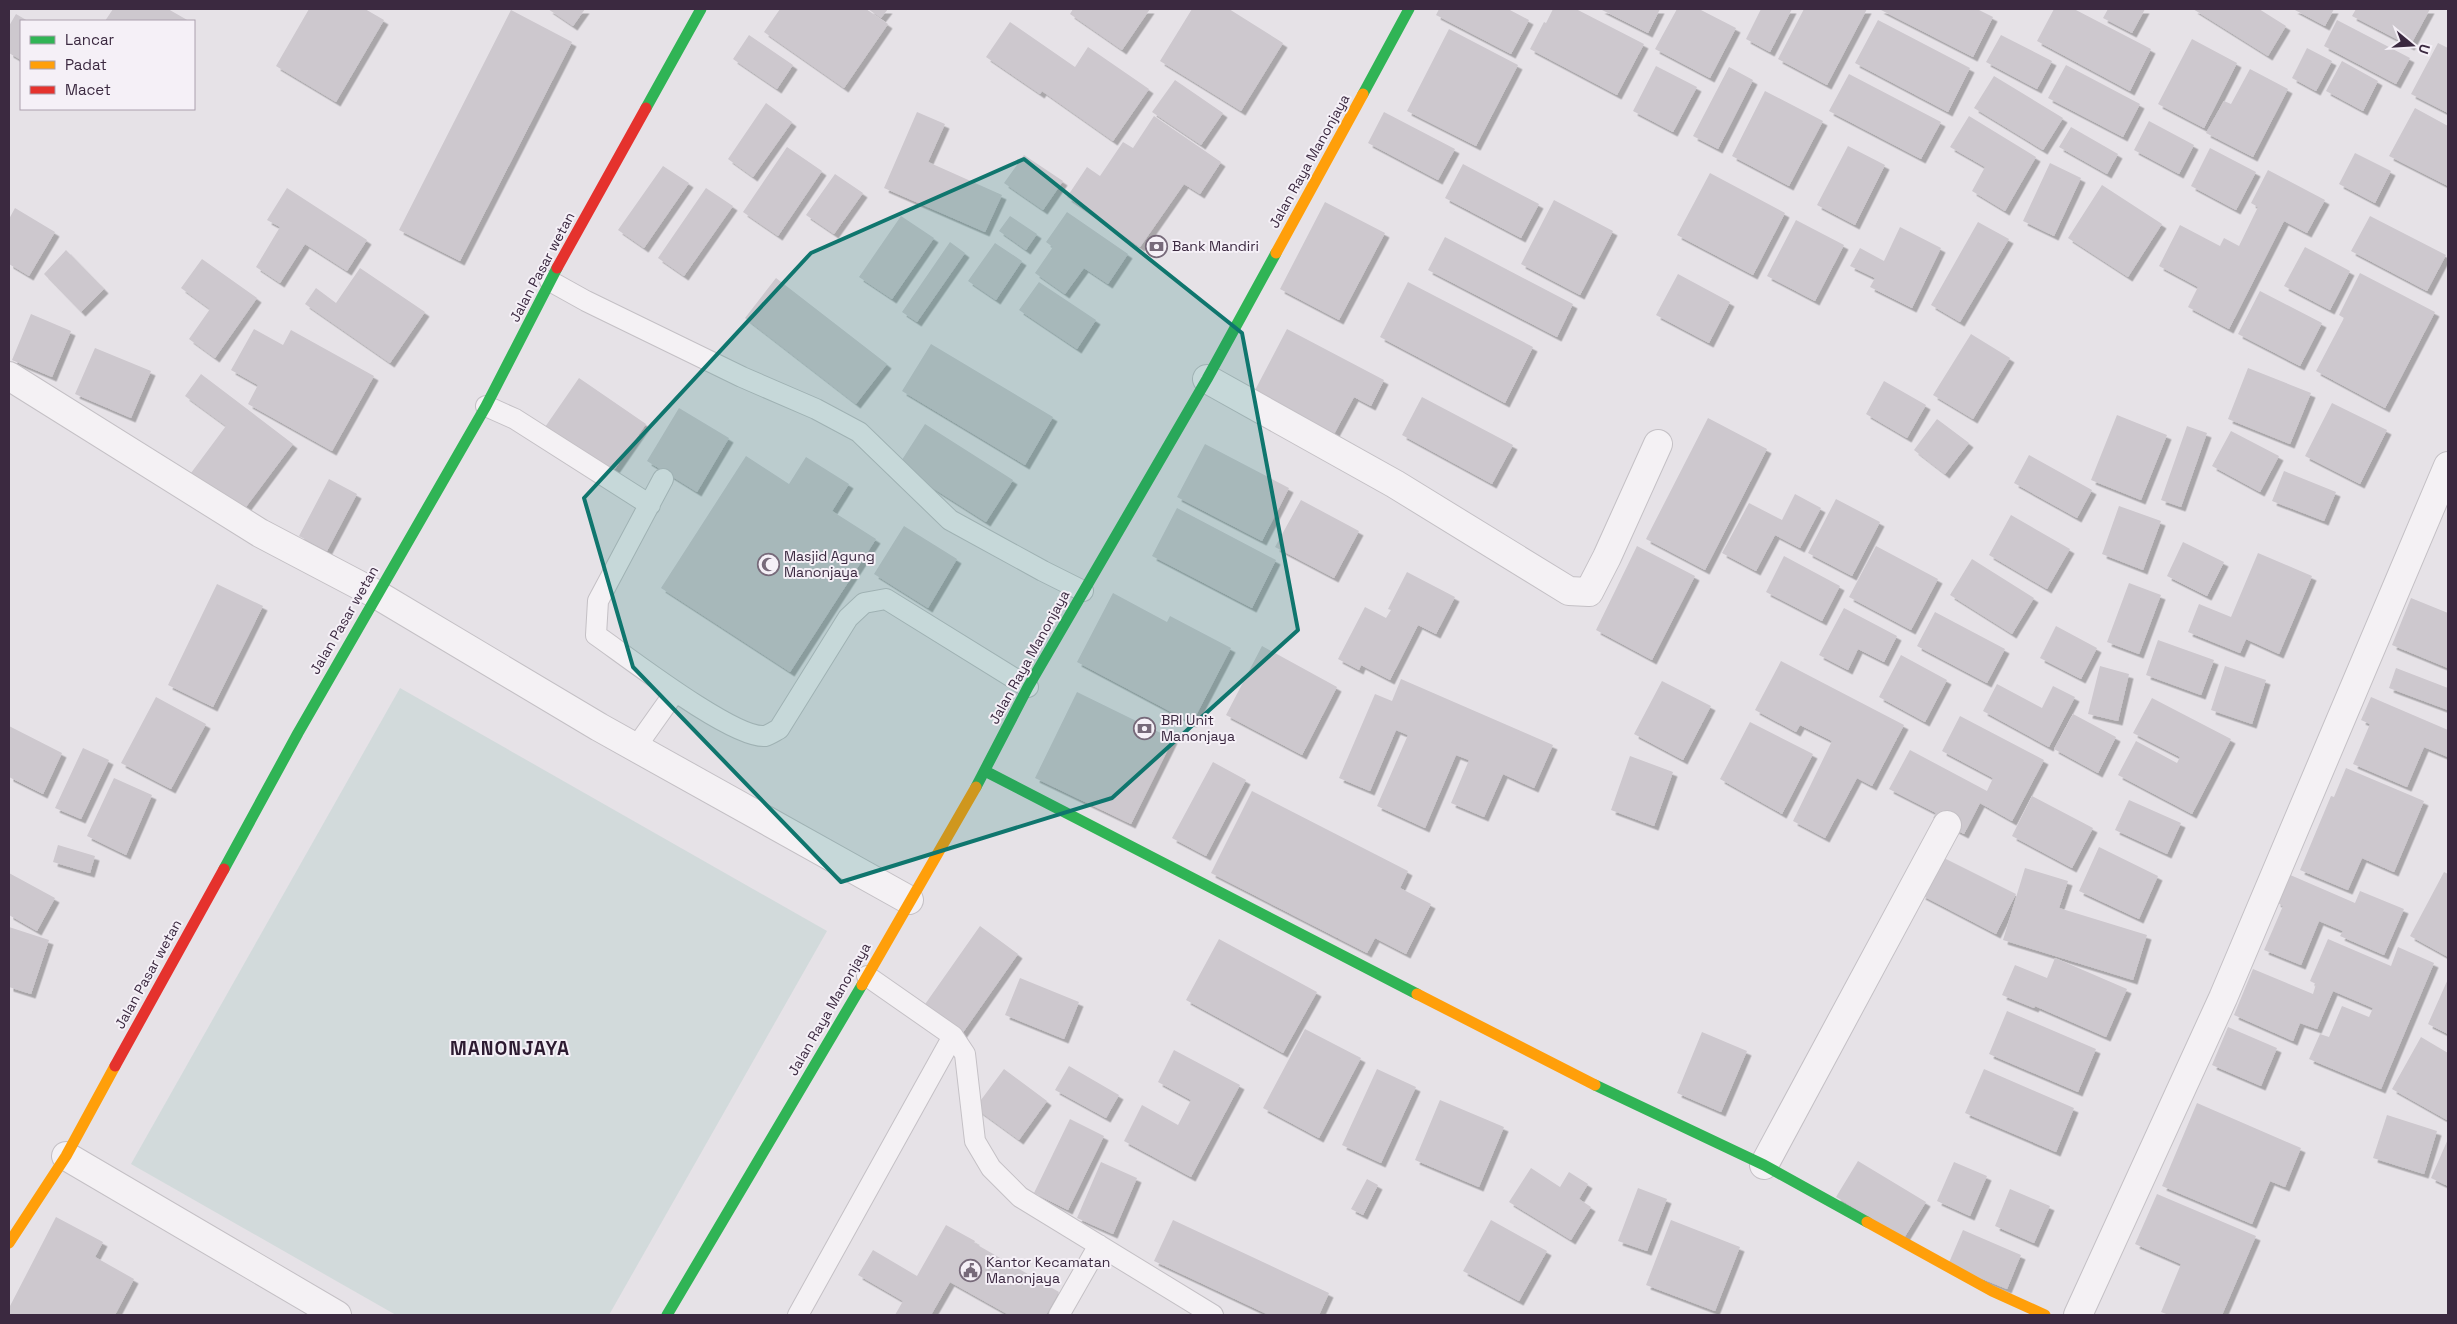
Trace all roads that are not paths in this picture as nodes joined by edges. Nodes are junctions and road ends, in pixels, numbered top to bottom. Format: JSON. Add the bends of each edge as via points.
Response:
{"nodes":[{"id":1,"x":701,"y":9,"type":"edge"},
{"id":2,"x":1409,"y":9,"type":"edge"},
{"id":3,"x":550,"y":281,"type":"junction"},
{"id":4,"x":9,"y":376,"type":"edge"},
{"id":5,"x":1207,"y":379,"type":"junction"},
{"id":6,"x":486,"y":406,"type":"junction"},
{"id":7,"x":1658,"y":444,"type":"dead end"},
{"id":8,"x":2448,"y":466,"type":"edge"},
{"id":9,"x":663,"y":479,"type":"dead end"},
{"id":10,"x":650,"y":505,"type":"junction"},
{"id":11,"x":1084,"y":591,"type":"junction"},
{"id":12,"x":376,"y":594,"type":"junction"},
{"id":13,"x":1028,"y":687,"type":"junction"},
{"id":14,"x":675,"y":692,"type":"junction"},
{"id":15,"x":636,"y":748,"type":"junction"},
{"id":16,"x":985,"y":771,"type":"junction"},
{"id":17,"x":1947,"y":825,"type":"dead end"},
{"id":18,"x":909,"y":900,"type":"junction"},
{"id":19,"x":867,"y":976,"type":"junction"},
{"id":20,"x":953,"y":1036,"type":"junction"},
{"id":21,"x":66,"y":1156,"type":"junction"},
{"id":22,"x":1764,"y":1165,"type":"junction"},
{"id":23,"x":9,"y":1243,"type":"edge"},
{"id":24,"x":1099,"y":1246,"type":"junction"},
{"id":25,"x":337,"y":1315,"type":"edge"},
{"id":26,"x":666,"y":1315,"type":"edge"},
{"id":27,"x":798,"y":1315,"type":"edge"},
{"id":28,"x":1059,"y":1315,"type":"edge"},
{"id":29,"x":1213,"y":1315,"type":"edge"},
{"id":30,"x":2045,"y":1315,"type":"edge"},
{"id":31,"x":2078,"y":1315,"type":"edge"}],
"edges":[{"from":1,"to":3,"type":"street","name":"Jalan Pasar wetan"},
{"from":2,"to":5,"type":"street","name":"Jalan Raya Manonjaya"},
{"from":3,"to":6,"type":"street","name":"Jalan Pasar wetan"},
{"from":3,"to":11,"type":"lane","via":[[859,432],[950,520]]},
{"from":4,"to":12,"type":"street","via":[[260,533]]},
{"from":5,"to":7,"type":"street","via":[[1395,484],[1569,591],[1589,592]]},
{"from":5,"to":11,"type":"street","name":"Jalan Raya Manonjaya"},
{"from":6,"to":10,"type":"lane","via":[[514,419]]},
{"from":6,"to":12,"type":"street","name":"Jalan Pasar wetan"},
{"from":8,"to":31,"type":"street","via":[[2227,988]]},
{"from":9,"to":10,"type":"lane"},
{"from":10,"to":14,"type":"lane","via":[[598,601],[596,634]]},
{"from":11,"to":13,"type":"street","name":"Jalan Raya Manonjaya"},
{"from":12,"to":15,"type":"street"},
{"from":12,"to":21,"type":"street","name":"Jalan Pasar wetan"},
{"from":13,"to":14,"type":"lane","via":[[886,599],[864,603],[848,618],[779,729],[765,736],[739,730]]},
{"from":13,"to":16,"type":"street","name":"Jalan Raya Manonjaya"},
{"from":14,"to":15,"type":"lane"},
{"from":15,"to":18,"type":"street"},
{"from":16,"to":18,"type":"street","name":"Jalan Raya Manonjaya"},
{"from":16,"to":22,"type":"street","via":[[1572,1074]]},
{"from":17,"to":22,"type":"street"},
{"from":18,"to":19,"type":"street","name":"Jalan Raya Manonjaya"},
{"from":19,"to":20,"type":"lane"},
{"from":19,"to":26,"type":"street","name":"Jalan Raya Manonjaya"},
{"from":20,"to":24,"type":"lane","via":[[965,1054],[975,1141],[990,1168],[1020,1197]]},
{"from":20,"to":27,"type":"lane"},
{"from":21,"to":23,"type":"street","name":"Jalan Pasar wetan"},
{"from":21,"to":25,"type":"street"},
{"from":22,"to":30,"type":"street","via":[[1992,1291]]},
{"from":24,"to":28,"type":"lane"},
{"from":24,"to":29,"type":"lane"}]}
